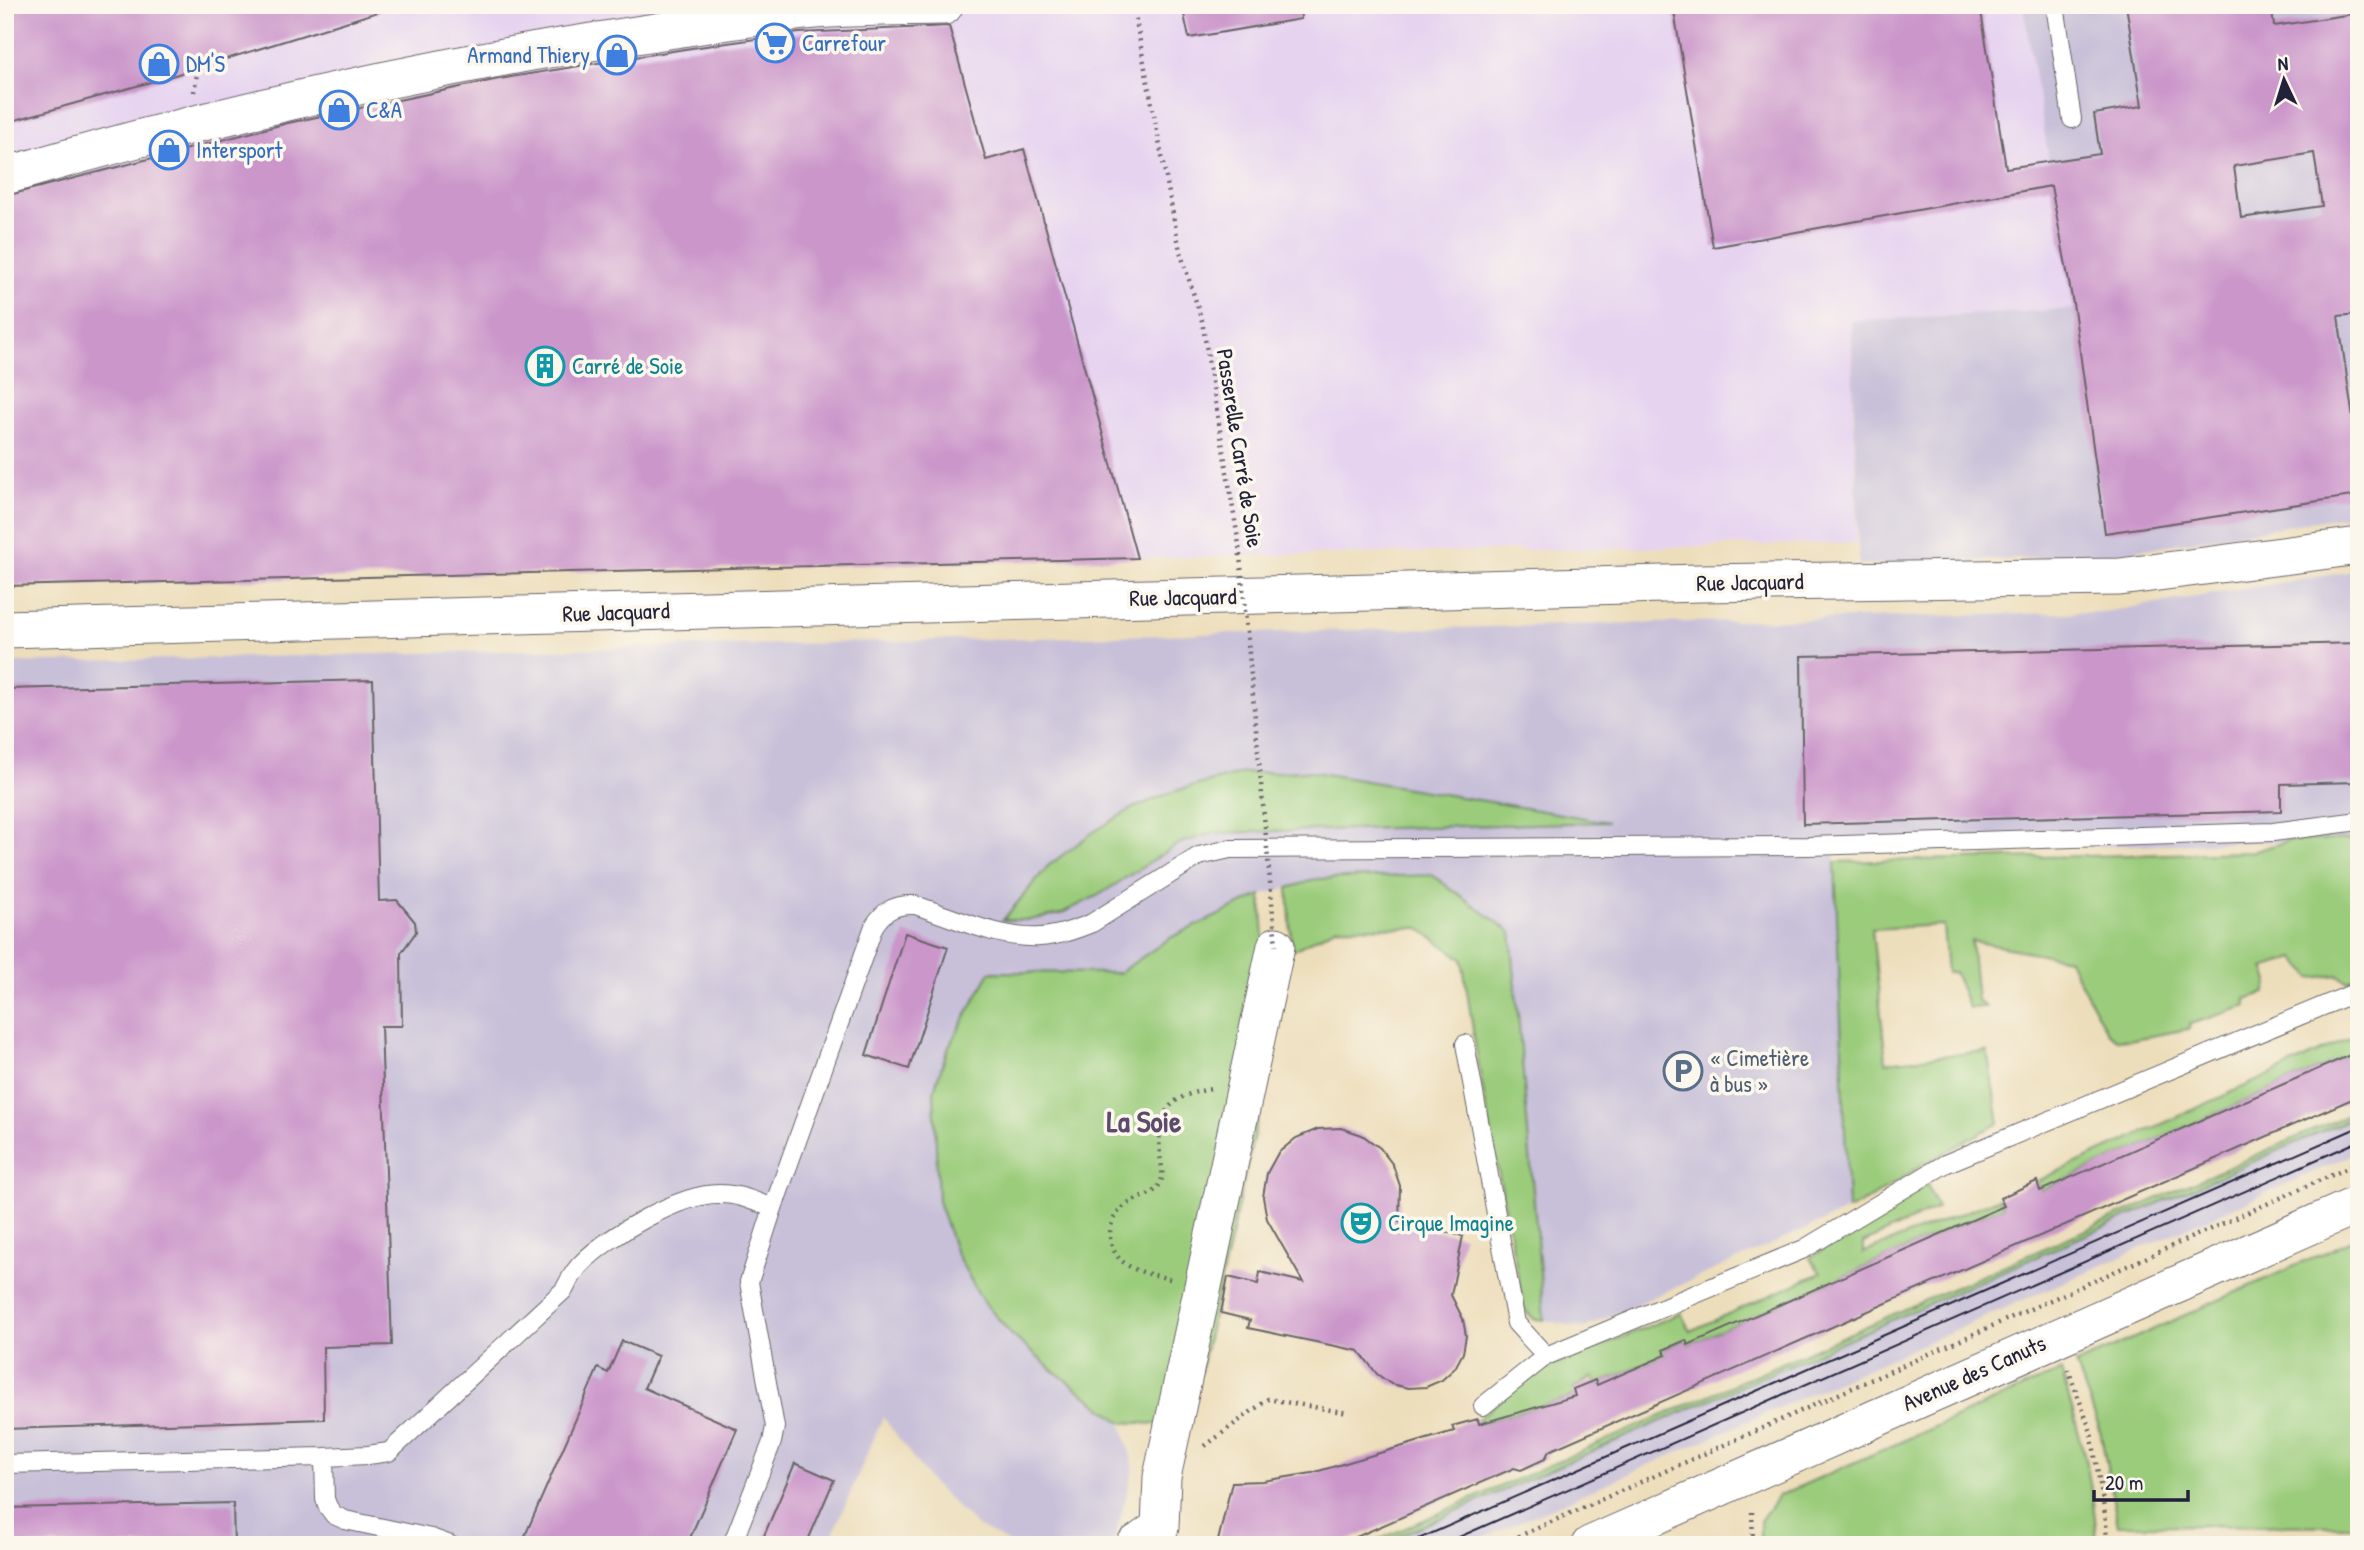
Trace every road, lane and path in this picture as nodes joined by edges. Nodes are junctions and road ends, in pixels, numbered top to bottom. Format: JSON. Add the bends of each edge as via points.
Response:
{"nodes":[{"id":1,"x":1133,"y":5,"type":"edge"},
{"id":2,"x":2055,"y":5,"type":"edge"},
{"id":3,"x":944,"y":6,"type":"edge"},
{"id":4,"x":2072,"y":119,"type":"dead end"},
{"id":5,"x":5,"y":176,"type":"edge"},
{"id":6,"x":2359,"y":547,"type":"edge"},
{"id":7,"x":5,"y":629,"type":"edge"},
{"id":8,"x":2359,"y":821,"type":"edge"},
{"id":9,"x":1276,"y":946,"type":"joint"},
{"id":10,"x":2359,"y":991,"type":"edge"},
{"id":11,"x":1465,"y":1044,"type":"dead end"},
{"id":12,"x":1244,"y":1088,"type":"junction"},
{"id":13,"x":2359,"y":1163,"type":"edge"},
{"id":14,"x":2359,"y":1204,"type":"edge"},
{"id":15,"x":773,"y":1208,"type":"junction"},
{"id":16,"x":1203,"y":1287,"type":"junction"},
{"id":17,"x":1546,"y":1356,"type":"junction"},
{"id":18,"x":2067,"y":1364,"type":"dead end"},
{"id":19,"x":1483,"y":1406,"type":"dead end"},
{"id":20,"x":1348,"y":1413,"type":"dead end"},
{"id":21,"x":1204,"y":1446,"type":"dead end"},
{"id":22,"x":324,"y":1457,"type":"junction"},
{"id":23,"x":5,"y":1464,"type":"edge"},
{"id":24,"x":1752,"y":1512,"type":"dead end"},
{"id":25,"x":431,"y":1538,"type":"junction"},
{"id":26,"x":412,"y":1545,"type":"edge"},
{"id":27,"x":450,"y":1545,"type":"edge"},
{"id":28,"x":732,"y":1545,"type":"edge"},
{"id":29,"x":1135,"y":1545,"type":"edge"},
{"id":30,"x":1499,"y":1545,"type":"edge"},
{"id":31,"x":1590,"y":1545,"type":"edge"},
{"id":32,"x":1753,"y":1545,"type":"edge"},
{"id":33,"x":2107,"y":1545,"type":"edge"}],
"edges":[{"from":1,"to":9,"type":"path","name":"Passerelle Carré de Soie","bridge":true,"via":[[1180,251],[1202,321],[1240,545]]},
{"from":2,"to":4,"type":"lane"},
{"from":3,"to":5,"type":"street","via":[[799,12],[465,63],[211,121]]},
{"from":6,"to":7,"type":"street","name":"Rue Jacquard","via":[[2120,577],[1700,583]]},
{"from":8,"to":15,"type":"lane","via":[[2273,832],[1809,846],[1230,849],[1199,856],[1092,923],[1039,937],[996,933],[915,905],[901,905],[879,917],[874,926]]},
{"from":9,"to":12,"type":"street"},
{"from":10,"to":17,"type":"lane","via":[[1945,1164],[1804,1249]]},
{"from":11,"to":17,"type":"lane","via":[[1516,1323]]},
{"from":12,"to":16,"type":"street"},
{"from":12,"to":16,"type":"path","via":[[1185,1094],[1168,1106],[1159,1148],[1163,1179],[1154,1193],[1131,1202],[1114,1217],[1108,1236],[1115,1255],[1132,1269]]},
{"from":13,"to":30,"type":"path"},
{"from":14,"to":31,"type":"street","name":"Avenue des Canuts"},
{"from":15,"to":22,"type":"lane","via":[[734,1195],[695,1196],[606,1242],[580,1265],[564,1290],[400,1444],[389,1452]]},
{"from":15,"to":28,"type":"lane","via":[[748,1282],[775,1427]]},
{"from":16,"to":29,"type":"street","via":[[1161,1478],[1160,1527]]},
{"from":17,"to":19,"type":"lane"},
{"from":18,"to":33,"type":"path","via":[[2091,1432]]},
{"from":20,"to":21,"type":"path","via":[[1268,1399]]},
{"from":22,"to":23,"type":"lane"},
{"from":22,"to":25,"type":"lane","via":[[326,1499],[334,1516]]},
{"from":24,"to":32,"type":"path"},
{"from":25,"to":26,"type":"lane"},
{"from":25,"to":27,"type":"lane"}]}
